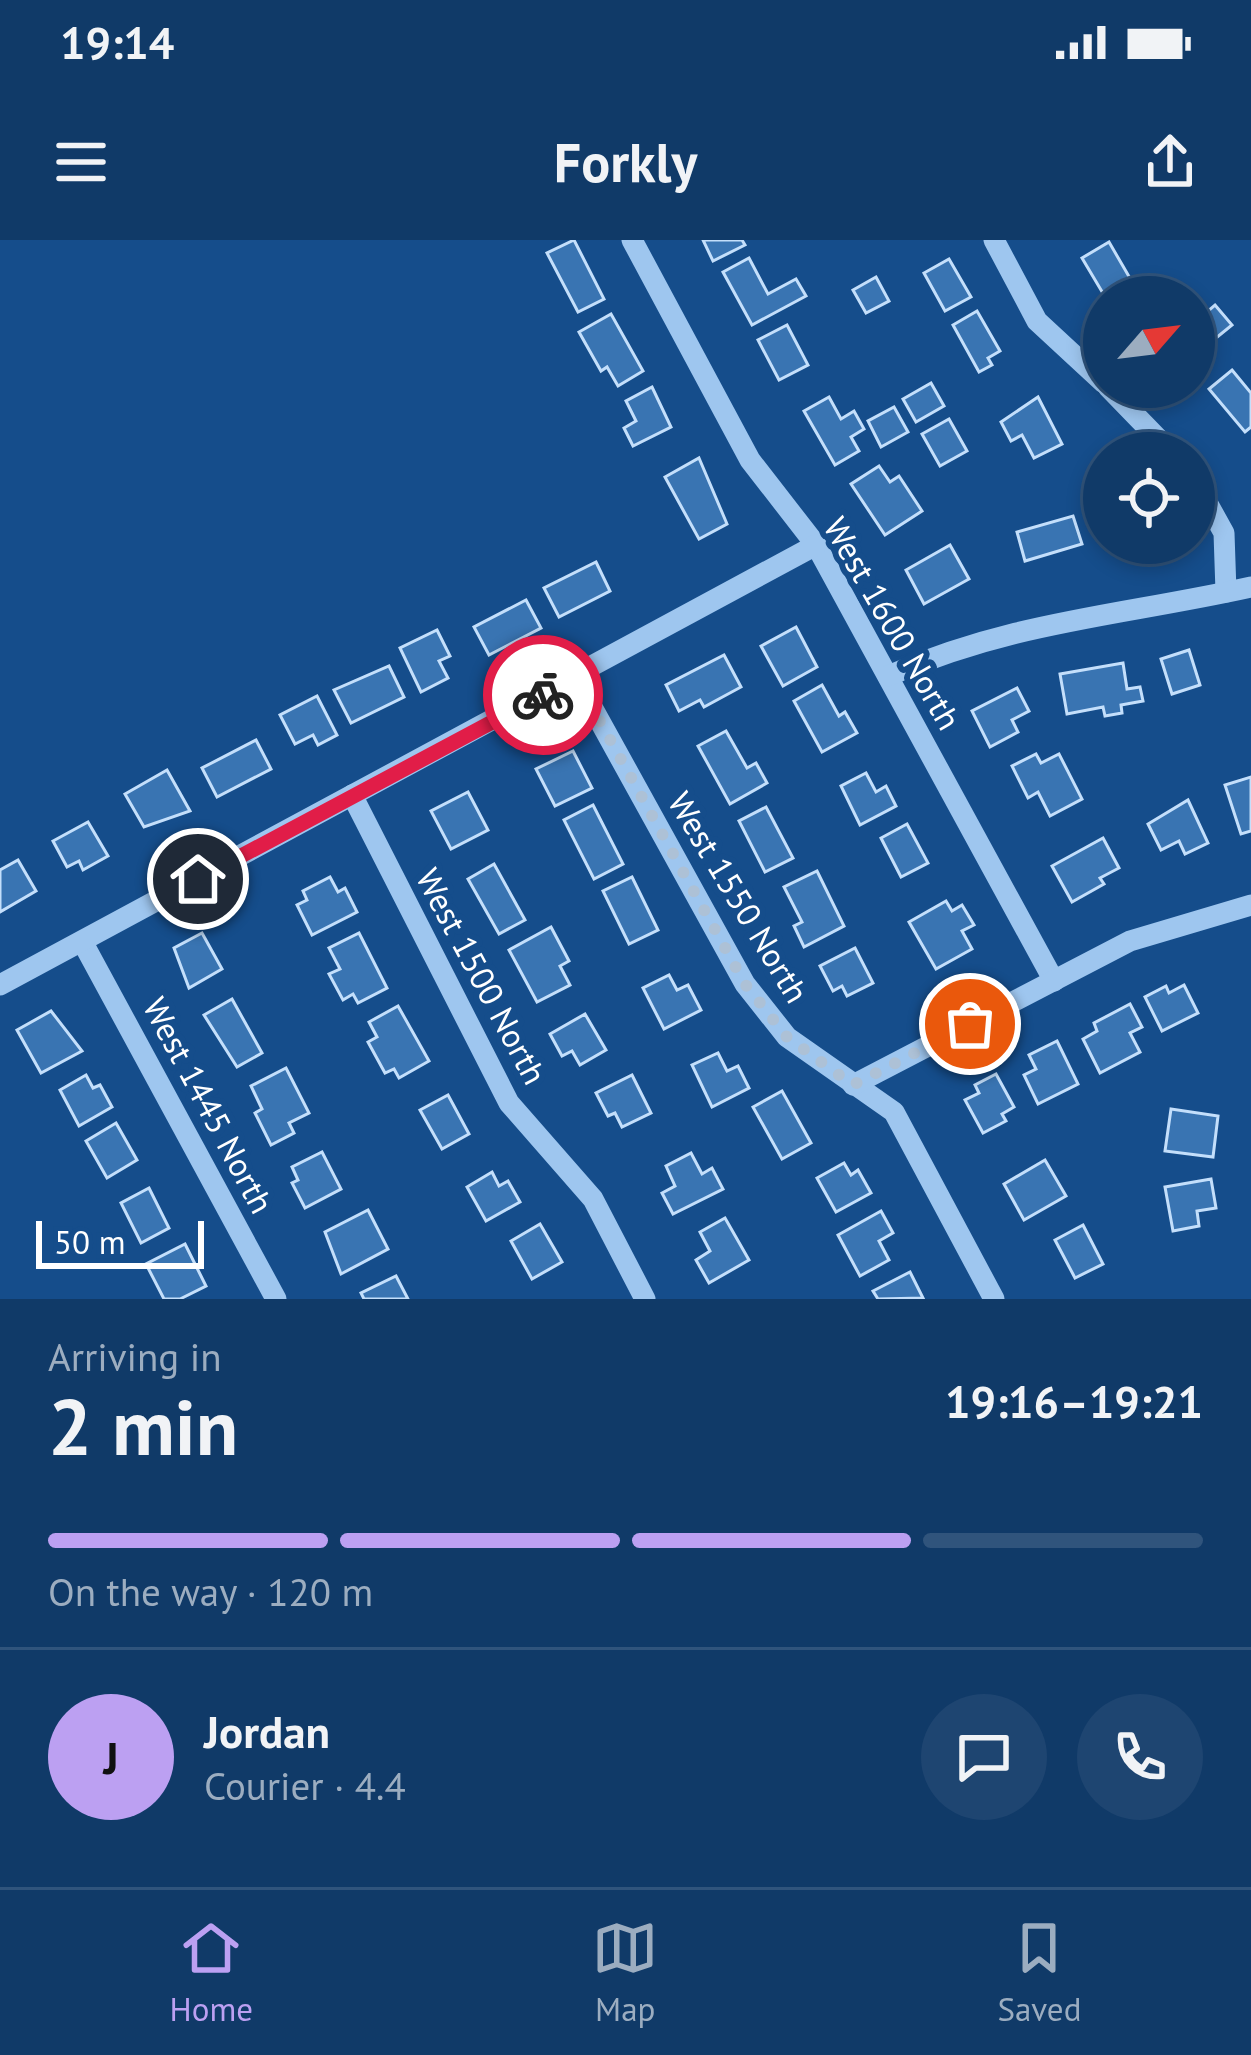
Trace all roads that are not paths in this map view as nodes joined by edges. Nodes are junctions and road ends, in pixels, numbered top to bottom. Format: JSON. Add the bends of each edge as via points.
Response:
{"nodes":[{"id":1,"x":632,"y":240,"type":"edge"},
{"id":2,"x":994,"y":240,"type":"edge"},
{"id":3,"x":1083,"y":363,"type":"edge"},
{"id":4,"x":1128,"y":408,"type":"edge"},
{"id":5,"x":1152,"y":432,"type":"edge"},
{"id":6,"x":1215,"y":516,"type":"edge"},
{"id":7,"x":816,"y":545,"type":"junction"},
{"id":8,"x":1251,"y":586,"type":"edge"},
{"id":9,"x":1226,"y":592,"type":"junction"},
{"id":10,"x":888,"y":676,"type":"junction"},
{"id":11,"x":576,"y":678,"type":"junction"},
{"id":12,"x":352,"y":795,"type":"junction"},
{"id":13,"x":1251,"y":905,"type":"edge"},
{"id":14,"x":83,"y":943,"type":"junction"},
{"id":15,"x":1054,"y":981,"type":"junction"},
{"id":16,"x":0,"y":985,"type":"edge"},
{"id":17,"x":853,"y":1085,"type":"junction"},
{"id":18,"x":276,"y":1299,"type":"edge"},
{"id":19,"x":645,"y":1299,"type":"edge"},
{"id":20,"x":994,"y":1299,"type":"edge"}],
"edges":[{"from":1,"to":7,"type":"street","name":"West 1600 North","via":[[750,460]]},
{"from":2,"to":3,"type":"street","via":[[1037,320]]},
{"from":4,"to":5,"type":"street"},
{"from":6,"to":9,"type":"street","via":[[1224,533]]},
{"from":7,"to":10,"type":"street","name":"West 1600 North"},
{"from":7,"to":11,"type":"street"},
{"from":8,"to":9,"type":"street"},
{"from":9,"to":10,"type":"street","via":[[1027,626]]},
{"from":10,"to":15,"type":"street","name":"West 1600 North"},
{"from":11,"to":12,"type":"street"},
{"from":11,"to":17,"type":"street","name":"West 1550 North","via":[[745,984],[787,1037]]},
{"from":12,"to":14,"type":"street"},
{"from":12,"to":19,"type":"street","name":"West 1500 North","via":[[508,1103],[593,1199]]},
{"from":13,"to":15,"type":"street","via":[[1130,940]]},
{"from":14,"to":16,"type":"street"},
{"from":14,"to":18,"type":"street","name":"West 1445 North"},
{"from":15,"to":17,"type":"street"},
{"from":17,"to":20,"type":"street","name":"West 1550 North","via":[[894,1112]]}]}
